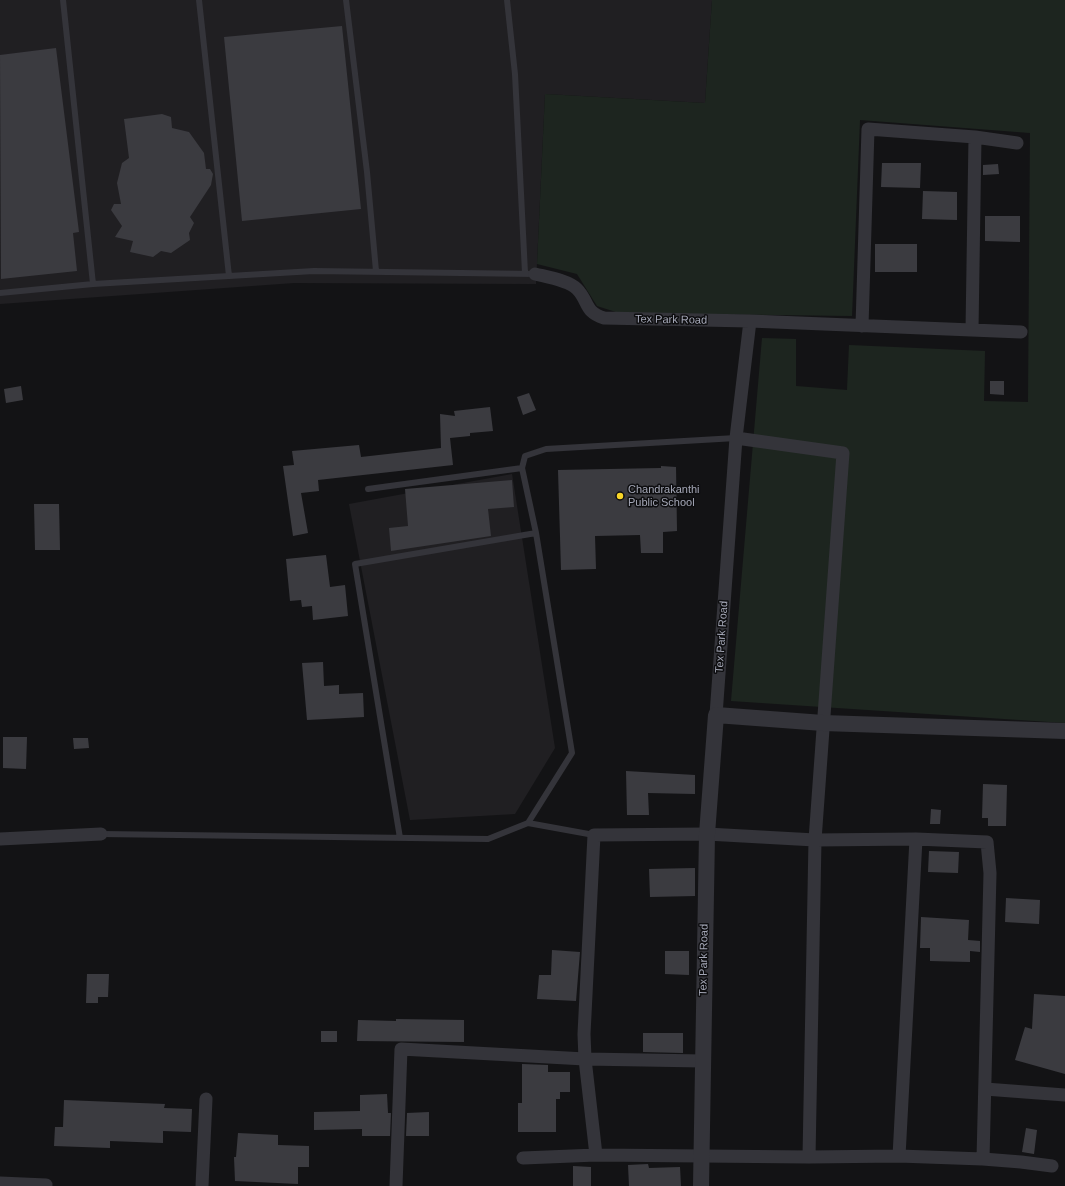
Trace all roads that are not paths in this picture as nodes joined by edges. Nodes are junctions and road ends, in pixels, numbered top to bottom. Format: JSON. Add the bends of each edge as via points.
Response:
{"nodes":[{"id":1,"x":63,"y":0,"type":"edge"},
{"id":2,"x":199,"y":0,"type":"edge"},
{"id":3,"x":346,"y":0,"type":"edge"},
{"id":4,"x":507,"y":0,"type":"edge"},
{"id":5,"x":975,"y":137,"type":"junction"},
{"id":6,"x":1017,"y":143,"type":"dead end"},
{"id":7,"x":376,"y":271,"type":"junction"},
{"id":8,"x":530,"y":273,"type":"junction"},
{"id":9,"x":229,"y":276,"type":"junction"},
{"id":10,"x":93,"y":284,"type":"junction"},
{"id":11,"x":0,"y":293,"type":"edge"},
{"id":12,"x":750,"y":321,"type":"junction"},
{"id":13,"x":862,"y":326,"type":"junction"},
{"id":14,"x":972,"y":330,"type":"junction"},
{"id":15,"x":1021,"y":332,"type":"dead end"},
{"id":16,"x":736,"y":438,"type":"junction"},
{"id":17,"x":522,"y":468,"type":"junction"},
{"id":18,"x":368,"y":489,"type":"dead end"},
{"id":19,"x":536,"y":533,"type":"junction"},
{"id":20,"x":716,"y":715,"type":"junction"},
{"id":21,"x":823,"y":723,"type":"junction"},
{"id":22,"x":1065,"y":731,"type":"edge"},
{"id":23,"x":528,"y":823,"type":"junction"},
{"id":24,"x":101,"y":834,"type":"joint"},
{"id":25,"x":707,"y":834,"type":"junction"},
{"id":26,"x":594,"y":835,"type":"junction"},
{"id":27,"x":400,"y":838,"type":"junction"},
{"id":28,"x":0,"y":839,"type":"edge"},
{"id":29,"x":916,"y":839,"type":"junction"},
{"id":30,"x":815,"y":840,"type":"junction"},
{"id":31,"x":585,"y":1059,"type":"junction"},
{"id":32,"x":703,"y":1061,"type":"junction"},
{"id":33,"x":985,"y":1089,"type":"junction"},
{"id":34,"x":1065,"y":1095,"type":"edge"},
{"id":35,"x":206,"y":1099,"type":"dead end"},
{"id":36,"x":596,"y":1155,"type":"junction"},
{"id":37,"x":701,"y":1156,"type":"junction"},
{"id":38,"x":899,"y":1156,"type":"junction"},
{"id":39,"x":809,"y":1157,"type":"junction"},
{"id":40,"x":523,"y":1158,"type":"dead end"},
{"id":41,"x":983,"y":1159,"type":"junction"},
{"id":42,"x":1052,"y":1166,"type":"dead end"},
{"id":43,"x":0,"y":1183,"type":"edge"},
{"id":44,"x":46,"y":1185,"type":"dead end"},
{"id":45,"x":202,"y":1186,"type":"edge"},
{"id":46,"x":396,"y":1186,"type":"edge"},
{"id":47,"x":701,"y":1186,"type":"edge"}],
"edges":[{"from":1,"to":10,"type":"lane"},
{"from":2,"to":9,"type":"lane"},
{"from":3,"to":7,"type":"lane"},
{"from":4,"to":8,"type":"lane"},
{"from":5,"to":6,"type":"street"},
{"from":5,"to":13,"type":"street","via":[[868,129]]},
{"from":5,"to":14,"type":"street"},
{"from":7,"to":8,"type":"lane"},
{"from":7,"to":9,"type":"lane","via":[[314,271]]},
{"from":8,"to":12,"type":"street","name":"Tex Park Road","via":[[572,285],[578,289],[589,311],[596,316],[612,320]]},
{"from":9,"to":10,"type":"lane"},
{"from":10,"to":11,"type":"lane"},
{"from":12,"to":13,"type":"street"},
{"from":12,"to":16,"type":"street","name":"Tex Park Road"},
{"from":13,"to":14,"type":"street"},
{"from":14,"to":15,"type":"street"},
{"from":16,"to":17,"type":"lane","via":[[546,449],[526,456]]},
{"from":16,"to":20,"type":"street","name":"Tex Park Road"},
{"from":16,"to":21,"type":"street","via":[[843,453]]},
{"from":17,"to":18,"type":"lane"},
{"from":17,"to":19,"type":"lane"},
{"from":19,"to":23,"type":"lane","via":[[572,752]]},
{"from":19,"to":27,"type":"lane","via":[[355,564]]},
{"from":20,"to":21,"type":"street"},
{"from":20,"to":25,"type":"street","name":"Tex Park Road"},
{"from":21,"to":22,"type":"street"},
{"from":21,"to":30,"type":"street"},
{"from":23,"to":26,"type":"lane"},
{"from":23,"to":27,"type":"lane","via":[[488,839]]},
{"from":24,"to":27,"type":"lane"},
{"from":24,"to":28,"type":"street"},
{"from":25,"to":26,"type":"street"},
{"from":25,"to":30,"type":"street"},
{"from":25,"to":32,"type":"street","name":"Tex Park Road"},
{"from":26,"to":31,"type":"street","via":[[584,1034]]},
{"from":29,"to":30,"type":"street"},
{"from":29,"to":33,"type":"street","via":[[987,842],[990,873]]},
{"from":29,"to":38,"type":"street"},
{"from":30,"to":39,"type":"street"},
{"from":31,"to":32,"type":"street"},
{"from":31,"to":36,"type":"street"},
{"from":31,"to":46,"type":"street","via":[[401,1049]]},
{"from":32,"to":37,"type":"street","name":"Tex Park Road"},
{"from":33,"to":34,"type":"street"},
{"from":33,"to":41,"type":"street"},
{"from":35,"to":45,"type":"street"},
{"from":36,"to":37,"type":"street"},
{"from":36,"to":40,"type":"street"},
{"from":37,"to":39,"type":"street"},
{"from":37,"to":47,"type":"street","name":"Tex Park Road"},
{"from":38,"to":39,"type":"street"},
{"from":38,"to":41,"type":"street"},
{"from":41,"to":42,"type":"street"},
{"from":43,"to":44,"type":"street"}]}
